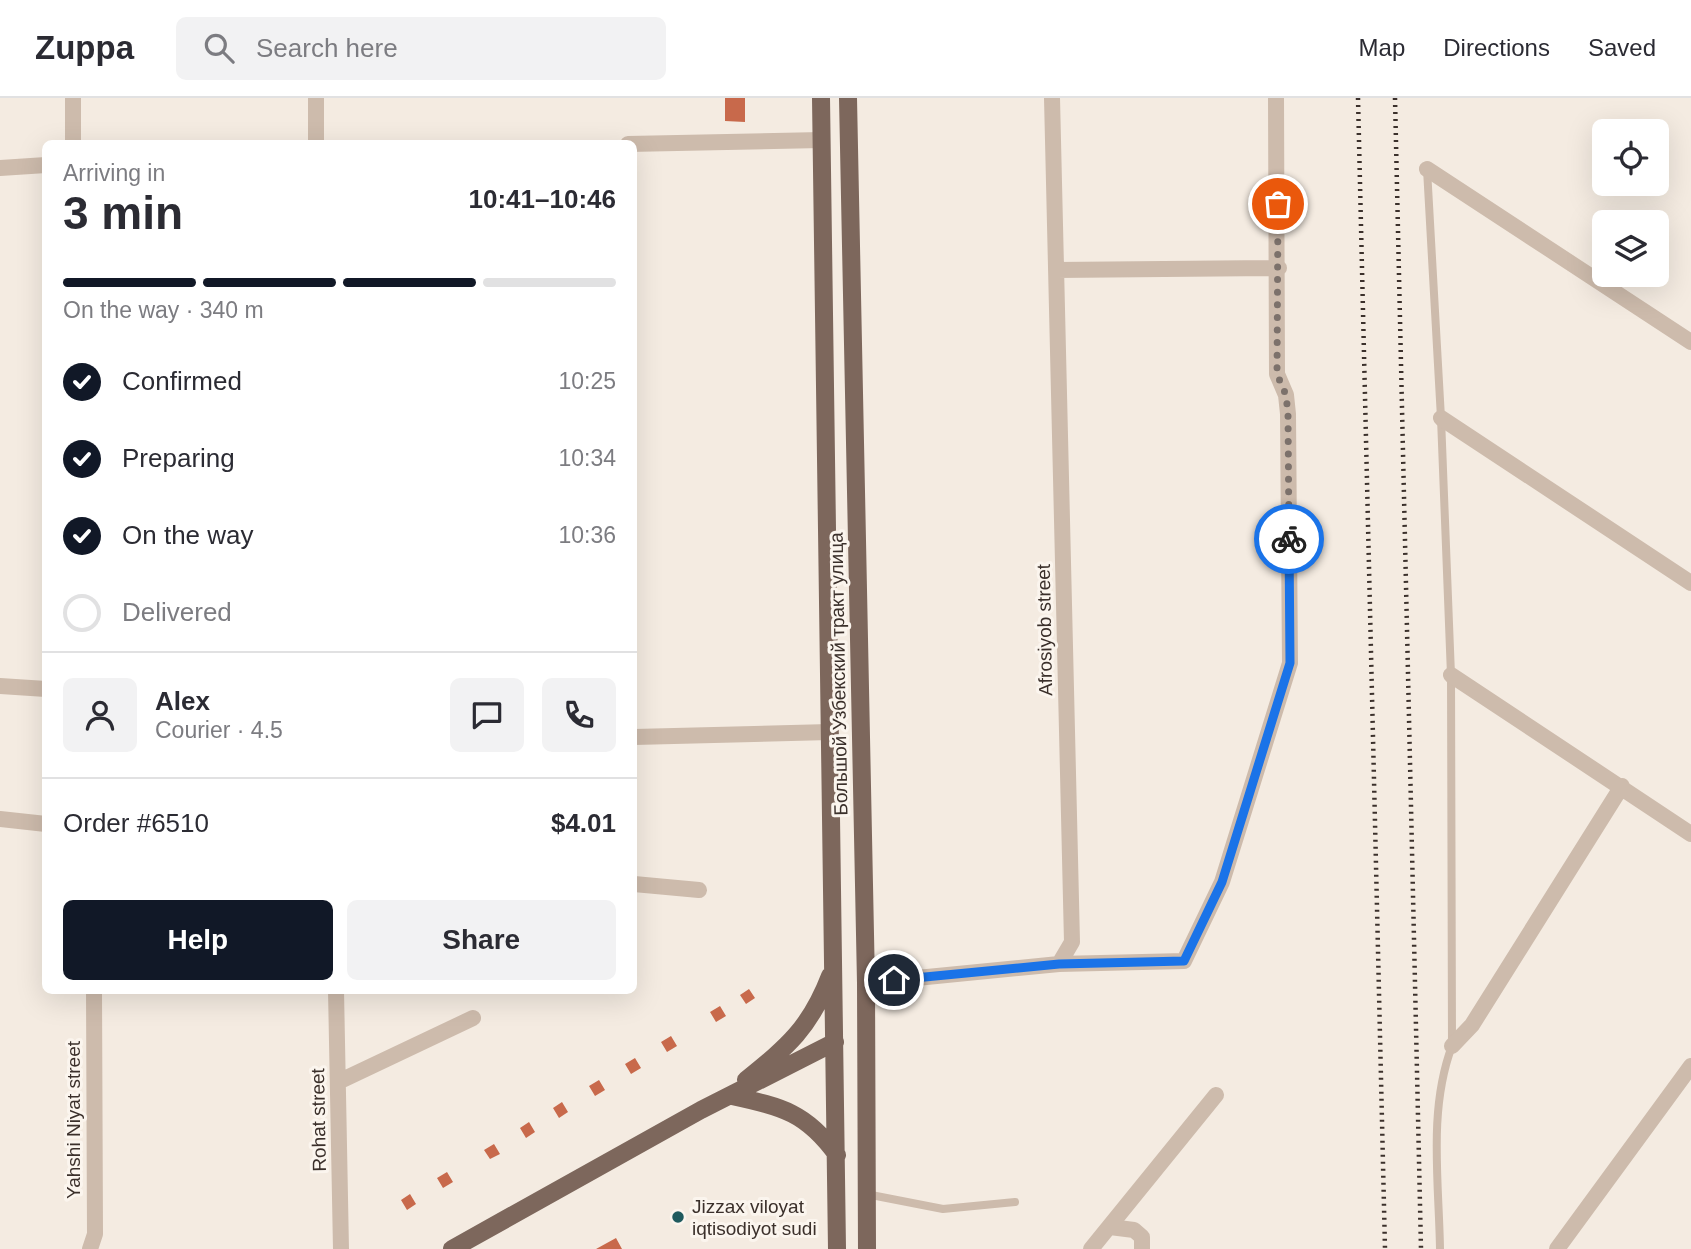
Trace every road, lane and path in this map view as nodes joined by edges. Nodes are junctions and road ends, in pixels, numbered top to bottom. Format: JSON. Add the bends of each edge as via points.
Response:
{"nodes":[{"id":1,"x":73,"y":98,"type":"edge"},
{"id":2,"x":316,"y":98,"type":"edge"},
{"id":3,"x":821,"y":98,"type":"edge"},
{"id":4,"x":848,"y":98,"type":"edge"},
{"id":5,"x":1052,"y":98,"type":"edge"},
{"id":6,"x":1276,"y":98,"type":"edge"},
{"id":7,"x":73,"y":140,"type":"edge"},
{"id":8,"x":316,"y":140,"type":"edge"},
{"id":9,"x":822,"y":140,"type":"junction"},
{"id":10,"x":637,"y":144,"type":"edge"},
{"id":11,"x":42,"y":165,"type":"edge"},
{"id":12,"x":0,"y":168,"type":"edge"},
{"id":13,"x":1427,"y":169,"type":"joint"},
{"id":14,"x":1279,"y":268,"type":"junction"},
{"id":15,"x":1056,"y":270,"type":"junction"},
{"id":16,"x":1691,"y":342,"type":"edge"},
{"id":17,"x":1441,"y":418,"type":"junction"},
{"id":18,"x":1691,"y":583,"type":"edge"},
{"id":19,"x":1451,"y":675,"type":"junction"},
{"id":20,"x":0,"y":686,"type":"edge"},
{"id":21,"x":42,"y":689,"type":"edge"},
{"id":22,"x":830,"y":732,"type":"junction"},
{"id":23,"x":637,"y":737,"type":"edge"},
{"id":24,"x":1622,"y":786,"type":"junction"},
{"id":25,"x":0,"y":819,"type":"edge"},
{"id":26,"x":42,"y":824,"type":"edge"},
{"id":27,"x":1691,"y":834,"type":"edge"},
{"id":28,"x":637,"y":884,"type":"edge"},
{"id":29,"x":699,"y":890,"type":"dead end"},
{"id":30,"x":1059,"y":964,"type":"junction"},
{"id":31,"x":834,"y":967,"type":"junction"},
{"id":32,"x":866,"y":983,"type":"junction"},
{"id":33,"x":94,"y":994,"type":"edge"},
{"id":34,"x":336,"y":994,"type":"edge"},
{"id":35,"x":473,"y":1018,"type":"dead end"},
{"id":36,"x":835,"y":1042,"type":"junction"},
{"id":37,"x":1452,"y":1046,"type":"junction"},
{"id":38,"x":1691,"y":1066,"type":"edge"},
{"id":39,"x":338,"y":1082,"type":"junction"},
{"id":40,"x":1216,"y":1095,"type":"dead end"},
{"id":41,"x":724,"y":1100,"type":"junction"},
{"id":42,"x":837,"y":1155,"type":"junction"},
{"id":43,"x":866,"y":1194,"type":"junction"},
{"id":44,"x":1015,"y":1202,"type":"dead end"},
{"id":45,"x":1110,"y":1227,"type":"junction"},
{"id":46,"x":90,"y":1249,"type":"edge"},
{"id":47,"x":341,"y":1249,"type":"edge"},
{"id":48,"x":452,"y":1249,"type":"edge"},
{"id":49,"x":837,"y":1249,"type":"edge"},
{"id":50,"x":867,"y":1249,"type":"edge"},
{"id":51,"x":1091,"y":1249,"type":"edge"},
{"id":52,"x":1142,"y":1249,"type":"edge"},
{"id":53,"x":1440,"y":1249,"type":"edge"},
{"id":54,"x":1557,"y":1249,"type":"edge"}],
"edges":[{"from":1,"to":7,"type":"street"},
{"from":2,"to":8,"type":"street"},
{"from":3,"to":9,"type":"main road","name":"Большой Узбекский тракт улица"},
{"from":4,"to":32,"type":"main road","name":"Большой Узбекский тракт улица"},
{"from":5,"to":15,"type":"street","name":"Afrosiyob street"},
{"from":6,"to":14,"type":"street"},
{"from":9,"to":10,"type":"street"},
{"from":9,"to":22,"type":"main road","name":"Большой Узбекский тракт улица"},
{"from":11,"to":12,"type":"street"},
{"from":13,"to":16,"type":"street"},
{"from":13,"to":17,"type":"lane"},
{"from":14,"to":15,"type":"street"},
{"from":14,"to":30,"type":"street","via":[[1277,374],[1288,414],[1290,663],[1222,882],[1184,961]]},
{"from":15,"to":30,"type":"street","name":"Afrosiyob street","via":[[1072,942]]},
{"from":17,"to":18,"type":"street"},
{"from":17,"to":19,"type":"lane"},
{"from":19,"to":24,"type":"street"},
{"from":19,"to":37,"type":"lane"},
{"from":20,"to":21,"type":"street"},
{"from":22,"to":23,"type":"street"},
{"from":22,"to":31,"type":"main road","name":"Большой Узбекский тракт улица"},
{"from":24,"to":27,"type":"street"},
{"from":24,"to":37,"type":"street","via":[[1472,1024]]},
{"from":25,"to":26,"type":"street"},
{"from":28,"to":29,"type":"street"},
{"from":30,"to":32,"type":"street"},
{"from":31,"to":36,"type":"main road","name":"Большой Узбекский тракт улица"},
{"from":31,"to":41,"type":"main road","via":[[817,1009],[799,1034]]},
{"from":32,"to":43,"type":"main road","name":"Большой Узбекский тракт улица"},
{"from":33,"to":46,"type":"street","name":"Yahshi Niyat street","via":[[95,1234]]},
{"from":34,"to":39,"type":"street","name":"Rohat street"},
{"from":35,"to":39,"type":"street"},
{"from":36,"to":41,"type":"main road"},
{"from":36,"to":42,"type":"main road","name":"Большой Узбекский тракт улица"},
{"from":37,"to":53,"type":"lane","via":[[1437,1100]]},
{"from":38,"to":54,"type":"street"},
{"from":39,"to":47,"type":"street","name":"Rohat street"},
{"from":40,"to":45,"type":"street"},
{"from":41,"to":42,"type":"main road","via":[[775,1105],[801,1117],[819,1130]]},
{"from":41,"to":48,"type":"main road"},
{"from":42,"to":49,"type":"main road","name":"Большой Узбекский тракт улица"},
{"from":43,"to":44,"type":"lane","via":[[943,1209]]},
{"from":43,"to":50,"type":"main road","name":"Большой Узбекский тракт улица"},
{"from":45,"to":51,"type":"street"},
{"from":45,"to":52,"type":"street","via":[[1134,1230],[1142,1237]]}]}
